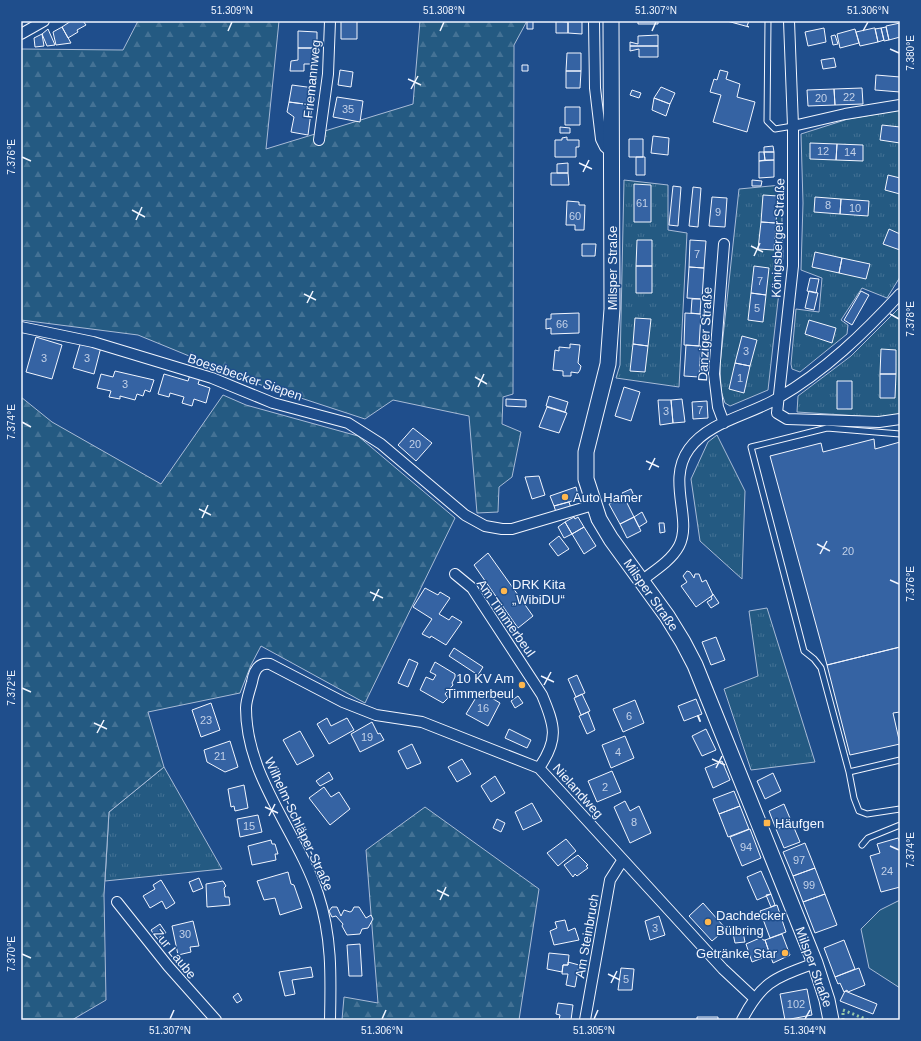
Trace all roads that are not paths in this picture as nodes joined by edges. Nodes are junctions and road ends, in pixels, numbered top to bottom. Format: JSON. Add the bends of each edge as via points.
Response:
{"nodes":[{"id":1,"x":44,"y":21,"type":"edge"},
{"id":2,"x":330,"y":21,"type":"edge"},
{"id":3,"x":594,"y":21,"type":"edge"},
{"id":4,"x":611,"y":21,"type":"edge"},
{"id":5,"x":768,"y":21,"type":"edge"},
{"id":6,"x":789,"y":21,"type":"edge"},
{"id":7,"x":21,"y":34,"type":"edge"},
{"id":8,"x":900,"y":105,"type":"edge"},
{"id":9,"x":793,"y":126,"type":"junction"},
{"id":10,"x":319,"y":140,"type":"dead end"},
{"id":11,"x":612,"y":153,"type":"junction"},
{"id":12,"x":724,"y":244,"type":"dead end"},
{"id":13,"x":900,"y":294,"type":"edge"},
{"id":14,"x":21,"y":327,"type":"edge"},
{"id":15,"x":778,"y":398,"type":"junction"},
{"id":16,"x":900,"y":418,"type":"edge"},
{"id":17,"x":809,"y":419,"type":"junction"},
{"id":18,"x":724,"y":423,"type":"junction"},
{"id":19,"x":812,"y":432,"type":"junction"},
{"id":20,"x":900,"y":434,"type":"edge"},
{"id":21,"x":593,"y":505,"type":"junction"},
{"id":22,"x":455,"y":574,"type":"dead end"},
{"id":23,"x":642,"y":581,"type":"junction"},
{"id":24,"x":259,"y":665,"type":"joint"},
{"id":25,"x":900,"y":760,"type":"edge"},
{"id":26,"x":539,"y":768,"type":"junction"},
{"id":27,"x":850,"y":772,"type":"junction"},
{"id":28,"x":900,"y":809,"type":"edge"},
{"id":29,"x":900,"y":825,"type":"edge"},
{"id":30,"x":862,"y":846,"type":"dead end"},
{"id":31,"x":622,"y":861,"type":"junction"},
{"id":32,"x":117,"y":902,"type":"dead end"},
{"id":33,"x":815,"y":964,"type":"junction"},
{"id":34,"x":754,"y":998,"type":"junction"},
{"id":35,"x":216,"y":1020,"type":"edge"},
{"id":36,"x":330,"y":1020,"type":"edge"},
{"id":37,"x":585,"y":1020,"type":"edge"},
{"id":38,"x":742,"y":1020,"type":"edge"},
{"id":39,"x":831,"y":1020,"type":"edge"}],
"edges":[{"from":1,"to":7,"type":"street"},
{"from":2,"to":10,"type":"street","name":"Friemannweg","via":[[328,74]]},
{"from":3,"to":11,"type":"street","via":[[595,88],[600,132],[605,147]]},
{"from":4,"to":11,"type":"street","name":"Milsper Straße"},
{"from":5,"to":9,"type":"lane","via":[[767,121],[775,129]]},
{"from":6,"to":9,"type":"street","name":"Königsberger Straße"},
{"from":8,"to":9,"type":"street"},
{"from":9,"to":15,"type":"street","name":"Königsberger Straße","via":[[793,266]]},
{"from":11,"to":21,"type":"street","name":"Milsper Straße","via":[[612,294],[608,364],[586,452],[586,480]]},
{"from":12,"to":18,"type":"street","name":"Danziger Straße","via":[[714,374],[718,407]]},
{"from":13,"to":15,"type":"street","via":[[840,355]]},
{"from":14,"to":21,"type":"street","name":"Boesebecker Siepen","via":[[93,342],[212,378],[273,403],[348,423],[381,444],[465,515],[485,526],[512,529]]},
{"from":15,"to":17,"type":"street","name":"Königsberger Straße","via":[[777,413],[787,419]]},
{"from":15,"to":18,"type":"street"},
{"from":16,"to":17,"type":"street","via":[[879,422]]},
{"from":17,"to":19,"type":"lane"},
{"from":18,"to":23,"type":"street","via":[[701,438],[685,455],[679,478],[683,529],[680,545]]},
{"from":19,"to":20,"type":"lane","via":[[827,428]]},
{"from":19,"to":27,"type":"lane","via":[[751,447],[804,651],[820,668]]},
{"from":21,"to":23,"type":"street","name":"Milsper Straße","via":[[611,539]]},
{"from":22,"to":26,"type":"street","name":"Am Timmerbeul","via":[[472,588],[542,695],[552,724],[553,744]]},
{"from":23,"to":33,"type":"street","name":"Milsper Straße","via":[[672,623],[695,665]]},
{"from":24,"to":26,"type":"street","name":"Nielandweg","via":[[270,664],[343,702],[376,715],[422,722]]},
{"from":24,"to":36,"type":"street","name":"Wilhelm-Schläper-Straße","via":[[253,675],[246,708],[251,752],[318,893],[330,948]]},
{"from":25,"to":27,"type":"lane"},
{"from":26,"to":31,"type":"street","name":"Nielandweg"},
{"from":27,"to":28,"type":"lane","via":[[858,811],[867,814]]},
{"from":29,"to":30,"type":"lane","via":[[868,838]]},
{"from":31,"to":34,"type":"street","name":"Nielandweg","via":[[723,969]]},
{"from":31,"to":37,"type":"street","name":"Am Steinbruch","via":[[610,880]]},
{"from":32,"to":35,"type":"street","name":"Zur Laube","via":[[168,966]]},
{"from":33,"to":34,"type":"street","via":[[780,977],[764,987]]},
{"from":33,"to":39,"type":"street","name":"Milsper Straße"},
{"from":34,"to":38,"type":"street"}]}
